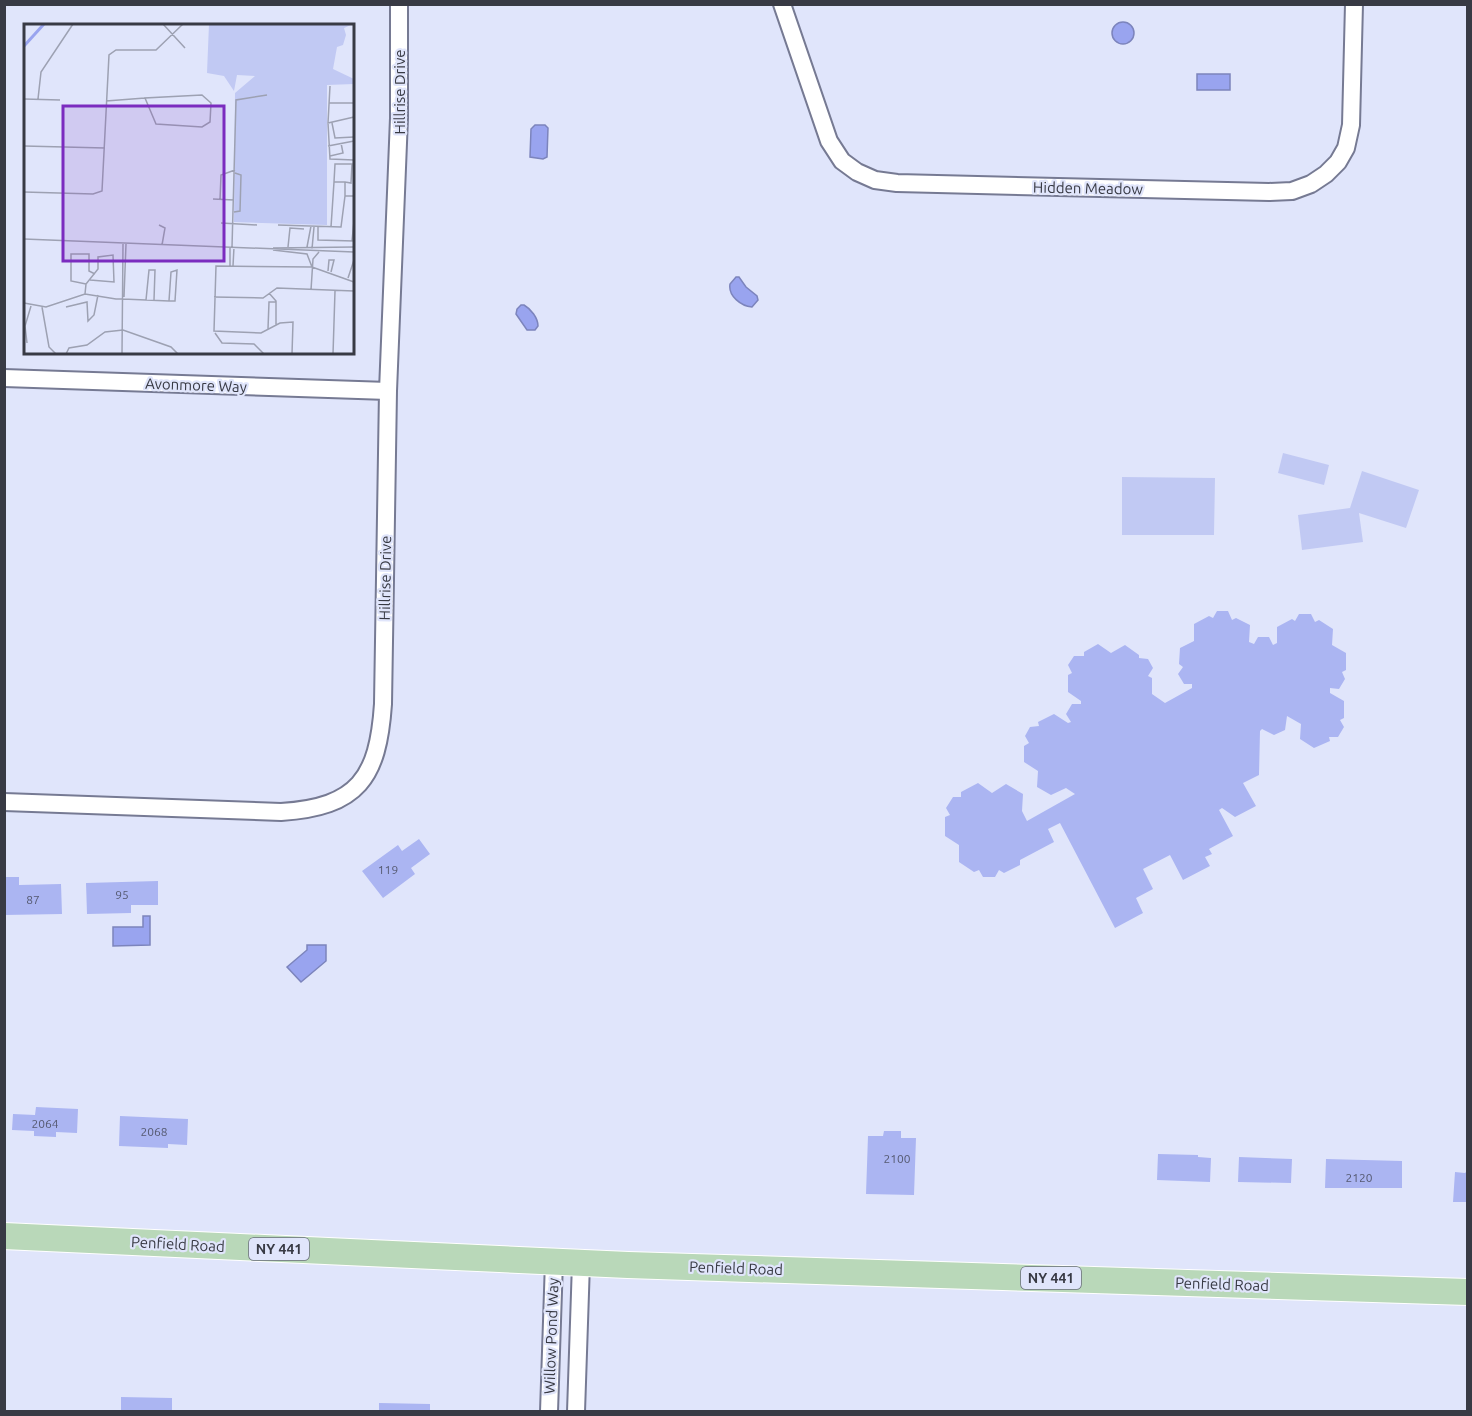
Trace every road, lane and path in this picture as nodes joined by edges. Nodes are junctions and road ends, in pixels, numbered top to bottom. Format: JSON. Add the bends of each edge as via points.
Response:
{"nodes":[{"id":1,"x":399,"y":4,"type":"edge"},
{"id":2,"x":782,"y":4,"type":"edge"},
{"id":3,"x":1354,"y":4,"type":"edge"},
{"id":4,"x":4,"y":378,"type":"edge"},
{"id":5,"x":388,"y":391,"type":"junction"},
{"id":6,"x":4,"y":802,"type":"edge"},
{"id":7,"x":4,"y":1236,"type":"edge"},
{"id":8,"x":554,"y":1261,"type":"junction"},
{"id":9,"x":581,"y":1263,"type":"junction"},
{"id":10,"x":1467,"y":1292,"type":"edge"},
{"id":11,"x":549,"y":1412,"type":"edge"},
{"id":12,"x":576,"y":1412,"type":"edge"}],
"edges":[{"from":1,"to":5,"type":"street","name":"Hillrise Drive","via":[[399,118]]},
{"from":2,"to":3,"type":"street","name":"Hidden Meadow","via":[[828,141],[842,161],[875,180],[1269,192],[1292,191],[1311,184],[1338,162],[1346,148],[1351,125]]},
{"from":4,"to":5,"type":"street","name":"Avonmore Way"},
{"from":5,"to":6,"type":"street","name":"Hillrise Drive","via":[[382,716],[378,748],[360,783],[345,797],[327,805],[281,812]]},
{"from":7,"to":8,"type":"main road","name":"Penfield Road","number":"NY 441"},
{"from":8,"to":9,"type":"main road","name":"Penfield Road","number":"NY 441"},
{"from":8,"to":11,"type":"street","name":"Willow Pond Way"},
{"from":9,"to":10,"type":"main road","name":"Penfield Road","number":"NY 441"},
{"from":9,"to":12,"type":"street","name":"Willow Pond Way"}]}
